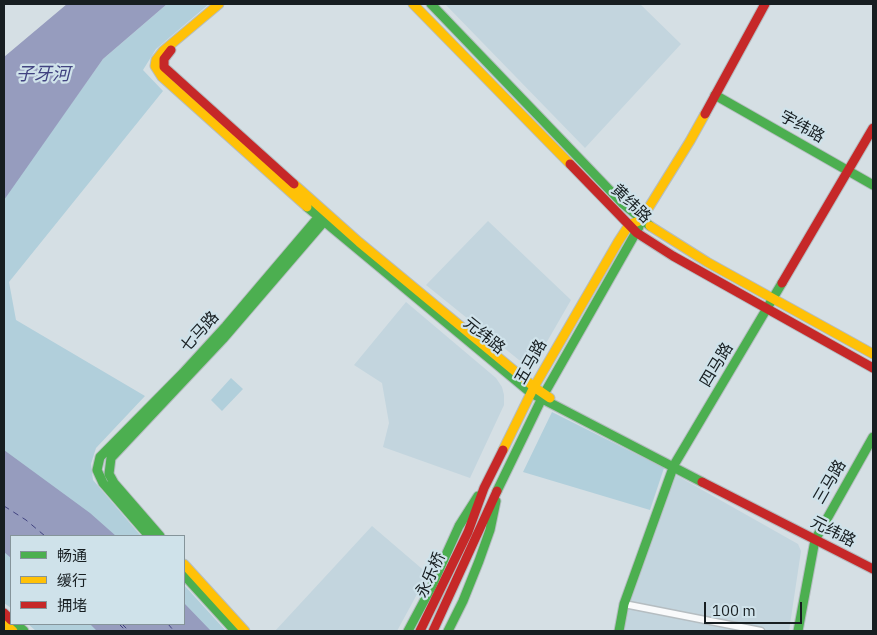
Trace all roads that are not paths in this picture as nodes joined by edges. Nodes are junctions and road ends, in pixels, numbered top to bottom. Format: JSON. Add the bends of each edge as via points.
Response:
{"nodes":[{"id":1,"x":219,"y":4,"type":"edge"},
{"id":2,"x":227,"y":4,"type":"edge"},
{"id":3,"x":413,"y":4,"type":"edge"},
{"id":4,"x":431,"y":4,"type":"edge"},
{"id":5,"x":764,"y":4,"type":"edge"},
{"id":6,"x":159,"y":64,"type":"junction"},
{"id":7,"x":715,"y":95,"type":"junction"},
{"id":8,"x":873,"y":128,"type":"edge"},
{"id":9,"x":849,"y":170,"type":"junction"},
{"id":10,"x":873,"y":185,"type":"edge"},
{"id":11,"x":324,"y":216,"type":"junction"},
{"id":12,"x":641,"y":220,"type":"junction"},
{"id":13,"x":628,"y":225,"type":"junction"},
{"id":14,"x":637,"y":233,"type":"junction"},
{"id":15,"x":773,"y":298,"type":"junction"},
{"id":16,"x":768,"y":309,"type":"junction"},
{"id":17,"x":873,"y":354,"type":"edge"},
{"id":18,"x":873,"y":368,"type":"edge"},
{"id":19,"x":532,"y":390,"type":"junction"},
{"id":20,"x":542,"y":397,"type":"junction"},
{"id":21,"x":873,"y":437,"type":"edge"},
{"id":22,"x":873,"y":445,"type":"edge"},
{"id":23,"x":673,"y":466,"type":"junction"},
{"id":24,"x":484,"y":488,"type":"junction"},
{"id":25,"x":497,"y":493,"type":"junction"},
{"id":26,"x":468,"y":532,"type":"joint"},
{"id":27,"x":148,"y":535,"type":"edge"},
{"id":28,"x":159,"y":535,"type":"edge"},
{"id":29,"x":478,"y":535,"type":"joint"},
{"id":30,"x":820,"y":538,"type":"junction"},
{"id":31,"x":185,"y":565,"type":"edge"},
{"id":32,"x":873,"y":567,"type":"edge"},
{"id":33,"x":185,"y":576,"type":"edge"},
{"id":34,"x":624,"y":604,"type":"junction"},
{"id":35,"x":4,"y":623,"type":"edge"},
{"id":36,"x":13,"y":631,"type":"edge"},
{"id":37,"x":235,"y":631,"type":"edge"},
{"id":38,"x":245,"y":631,"type":"edge"},
{"id":39,"x":408,"y":631,"type":"edge"},
{"id":40,"x":420,"y":631,"type":"edge"},
{"id":41,"x":433,"y":631,"type":"edge"},
{"id":42,"x":448,"y":631,"type":"edge"},
{"id":43,"x":619,"y":631,"type":"edge"},
{"id":44,"x":761,"y":631,"type":"edge"},
{"id":45,"x":798,"y":631,"type":"edge"},
{"id":46,"x":802,"y":631,"type":"edge"}],
"edges":[{"from":1,"to":6,"type":"street","via":[[163,51],[156,60]]},
{"from":2,"to":6,"type":"street"},
{"from":3,"to":13,"type":"street","name":"黄纬路"},
{"from":4,"to":12,"type":"street","name":"黄纬路"},
{"from":5,"to":7,"type":"street","name":"五马路"},
{"from":6,"to":11,"type":"street","name":"元纬路"},
{"from":7,"to":9,"type":"street","name":"宇纬路"},
{"from":7,"to":12,"type":"street","name":"五马路"},
{"from":8,"to":9,"type":"street","name":"四马路"},
{"from":9,"to":10,"type":"street","name":"宇纬路"},
{"from":9,"to":15,"type":"street","name":"四马路"},
{"from":11,"to":19,"type":"street","name":"元纬路"},
{"from":11,"to":27,"type":"street","name":"七马路","via":[[226,326],[100,457],[97,470],[103,483]]},
{"from":11,"to":28,"type":"street","name":"七马路","via":[[223,339],[111,458],[109,467],[114,483]]},
{"from":12,"to":13,"type":"street"},
{"from":12,"to":14,"type":"street","name":"五马路"},
{"from":12,"to":15,"type":"street","name":"黄纬路"},
{"from":13,"to":14,"type":"street","name":"黄纬路"},
{"from":13,"to":19,"type":"street","name":"五马路"},
{"from":14,"to":16,"type":"street","name":"黄纬路"},
{"from":14,"to":20,"type":"street","name":"五马路"},
{"from":15,"to":16,"type":"street","name":"四马路"},
{"from":15,"to":17,"type":"street","name":"黄纬路"},
{"from":16,"to":18,"type":"street","name":"黄纬路"},
{"from":16,"to":23,"type":"street","name":"四马路"},
{"from":19,"to":20,"type":"street","name":"元纬路"},
{"from":19,"to":24,"type":"street","name":"五马路"},
{"from":20,"to":23,"type":"street","name":"元纬路"},
{"from":20,"to":25,"type":"street","name":"五马路"},
{"from":21,"to":30,"type":"street","name":"三马路"},
{"from":22,"to":30,"type":"street","name":"三马路"},
{"from":23,"to":30,"type":"street","name":"元纬路"},
{"from":23,"to":34,"type":"street","name":"四马路"},
{"from":24,"to":26,"type":"street","name":"五马路"},
{"from":24,"to":39,"type":"street","via":[[459,526]]},
{"from":25,"to":29,"type":"street","name":"五马路"},
{"from":25,"to":42,"type":"street","via":[[490,530]]},
{"from":26,"to":40,"type":"street","name":"永乐桥"},
{"from":29,"to":41,"type":"street","name":"永乐桥"},
{"from":30,"to":32,"type":"street","name":"元纬路"},
{"from":30,"to":45,"type":"street","name":"三马路"},
{"from":30,"to":46,"type":"street","name":"三马路"},
{"from":31,"to":38,"type":"street"},
{"from":33,"to":37,"type":"street"},
{"from":34,"to":43,"type":"street","name":"四马路"},
{"from":34,"to":44,"type":"street"},
{"from":35,"to":36,"type":"street"}]}
